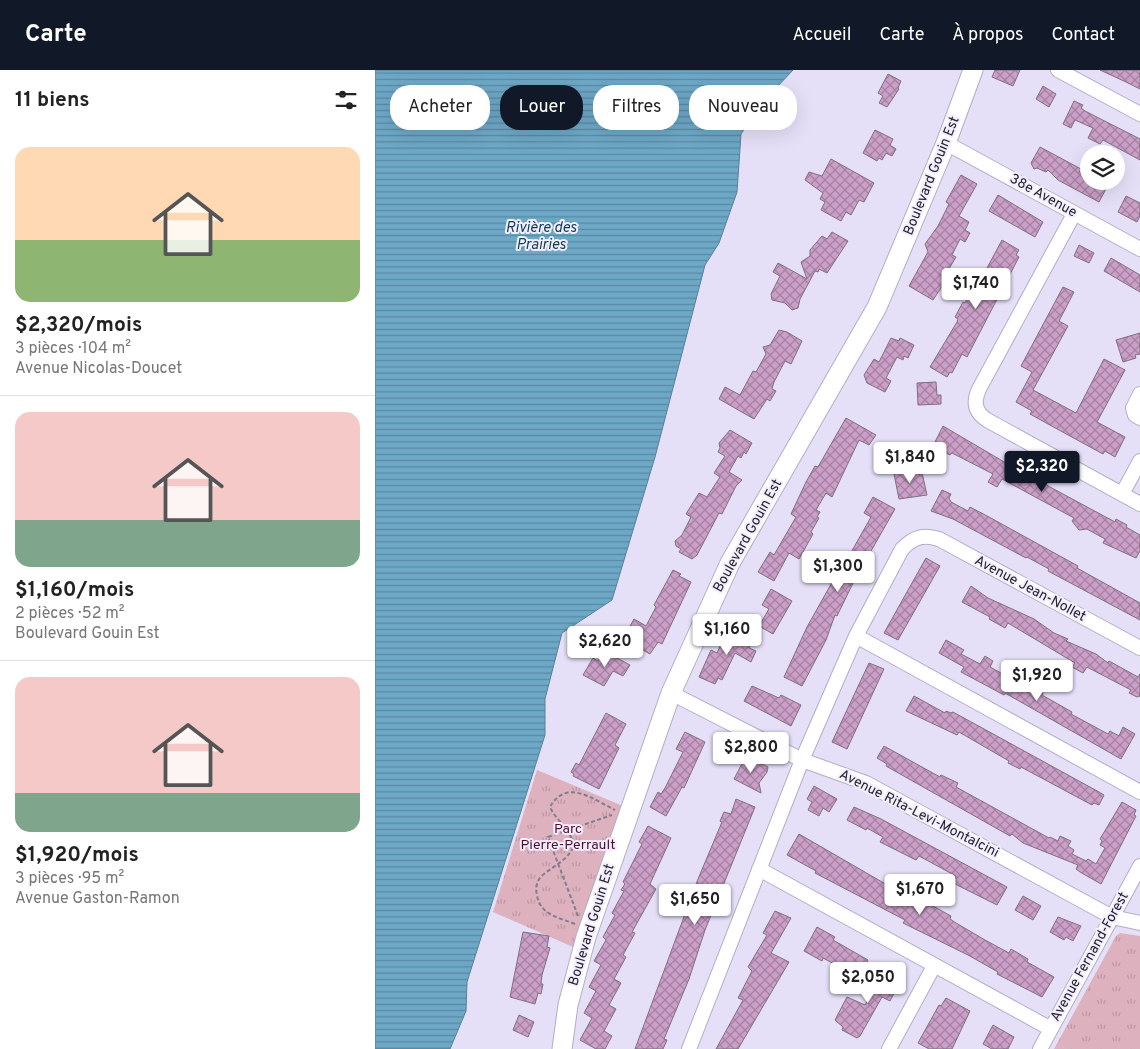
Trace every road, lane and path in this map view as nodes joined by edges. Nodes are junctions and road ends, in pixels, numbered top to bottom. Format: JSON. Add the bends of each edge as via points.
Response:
{"nodes":[{"id":1,"x":973,"y":70,"type":"edge"},
{"id":2,"x":1058,"y":70,"type":"edge"},
{"id":3,"x":1140,"y":114,"type":"edge"},
{"id":4,"x":946,"y":143,"type":"junction"},
{"id":5,"x":1074,"y":214,"type":"junction"},
{"id":6,"x":1140,"y":249,"type":"edge"},
{"id":7,"x":1140,"y":394,"type":"edge"},
{"id":8,"x":1140,"y":418,"type":"edge"},
{"id":9,"x":1140,"y":461,"type":"edge"},
{"id":10,"x":1122,"y":494,"type":"junction"},
{"id":11,"x":1140,"y":504,"type":"edge"},
{"id":12,"x":855,"y":636,"type":"junction"},
{"id":13,"x":1140,"y":648,"type":"edge"},
{"id":14,"x":671,"y":693,"type":"junction"},
{"id":15,"x":802,"y":760,"type":"junction"},
{"id":16,"x":1140,"y":792,"type":"edge"},
{"id":17,"x":569,"y":830,"type":"junction"},
{"id":18,"x":558,"y":865,"type":"junction"},
{"id":19,"x":1140,"y":866,"type":"edge"},
{"id":20,"x":759,"y":869,"type":"junction"},
{"id":21,"x":1112,"y":917,"type":"junction"},
{"id":22,"x":1140,"y":923,"type":"edge"},
{"id":23,"x":584,"y":931,"type":"junction"},
{"id":24,"x":934,"y":966,"type":"junction"},
{"id":25,"x":1051,"y":1029,"type":"junction"},
{"id":26,"x":562,"y":1049,"type":"edge"},
{"id":27,"x":689,"y":1049,"type":"edge"},
{"id":28,"x":889,"y":1049,"type":"edge"},
{"id":29,"x":1040,"y":1049,"type":"edge"}],
"edges":[{"from":1,"to":4,"type":"street","name":"Boulevard Gouin Est"},
{"from":2,"to":3,"type":"street"},
{"from":4,"to":5,"type":"street","name":"38e Avenue"},
{"from":4,"to":14,"type":"street","name":"Boulevard Gouin Est","via":[[877,307],[730,563]]},
{"from":5,"to":6,"type":"street","name":"38e Avenue"},
{"from":5,"to":10,"type":"street","via":[[979,389],[975,405],[982,417]]},
{"from":7,"to":8,"type":"street","via":[[1133,408]]},
{"from":9,"to":10,"type":"street"},
{"from":10,"to":11,"type":"street"},
{"from":12,"to":13,"type":"street","name":"Avenue Jean-Nollet","via":[[902,549],[919,536],[939,539]]},
{"from":12,"to":15,"type":"street"},
{"from":12,"to":16,"type":"street"},
{"from":14,"to":15,"type":"street","name":"Avenue Rita-Levi-Montalcini"},
{"from":14,"to":23,"type":"street","name":"Boulevard Gouin Est"},
{"from":15,"to":20,"type":"street"},
{"from":15,"to":21,"type":"street","name":"Avenue Rita-Levi-Montalcini","via":[[865,783]]},
{"from":17,"to":17,"type":"path","via":[[551,807],[555,797],[567,791],[580,793],[620,812]]},
{"from":17,"to":18,"type":"path","via":[[573,848]]},
{"from":17,"to":18,"type":"path","via":[[548,837]]},
{"from":18,"to":23,"type":"path"},
{"from":18,"to":23,"type":"path","via":[[538,880],[535,889],[540,907]]},
{"from":19,"to":21,"type":"street","name":"Avenue Fernand-Forest"},
{"from":20,"to":24,"type":"street"},
{"from":20,"to":27,"type":"street"},
{"from":21,"to":22,"type":"street","name":"Avenue Rita-Levi-Montalcini"},
{"from":21,"to":25,"type":"street","name":"Avenue Fernand-Forest"},
{"from":23,"to":26,"type":"street","name":"Boulevard Gouin Est"},
{"from":24,"to":25,"type":"street"},
{"from":24,"to":28,"type":"street"},
{"from":25,"to":29,"type":"street","name":"Avenue Fernand-Forest"}]}
